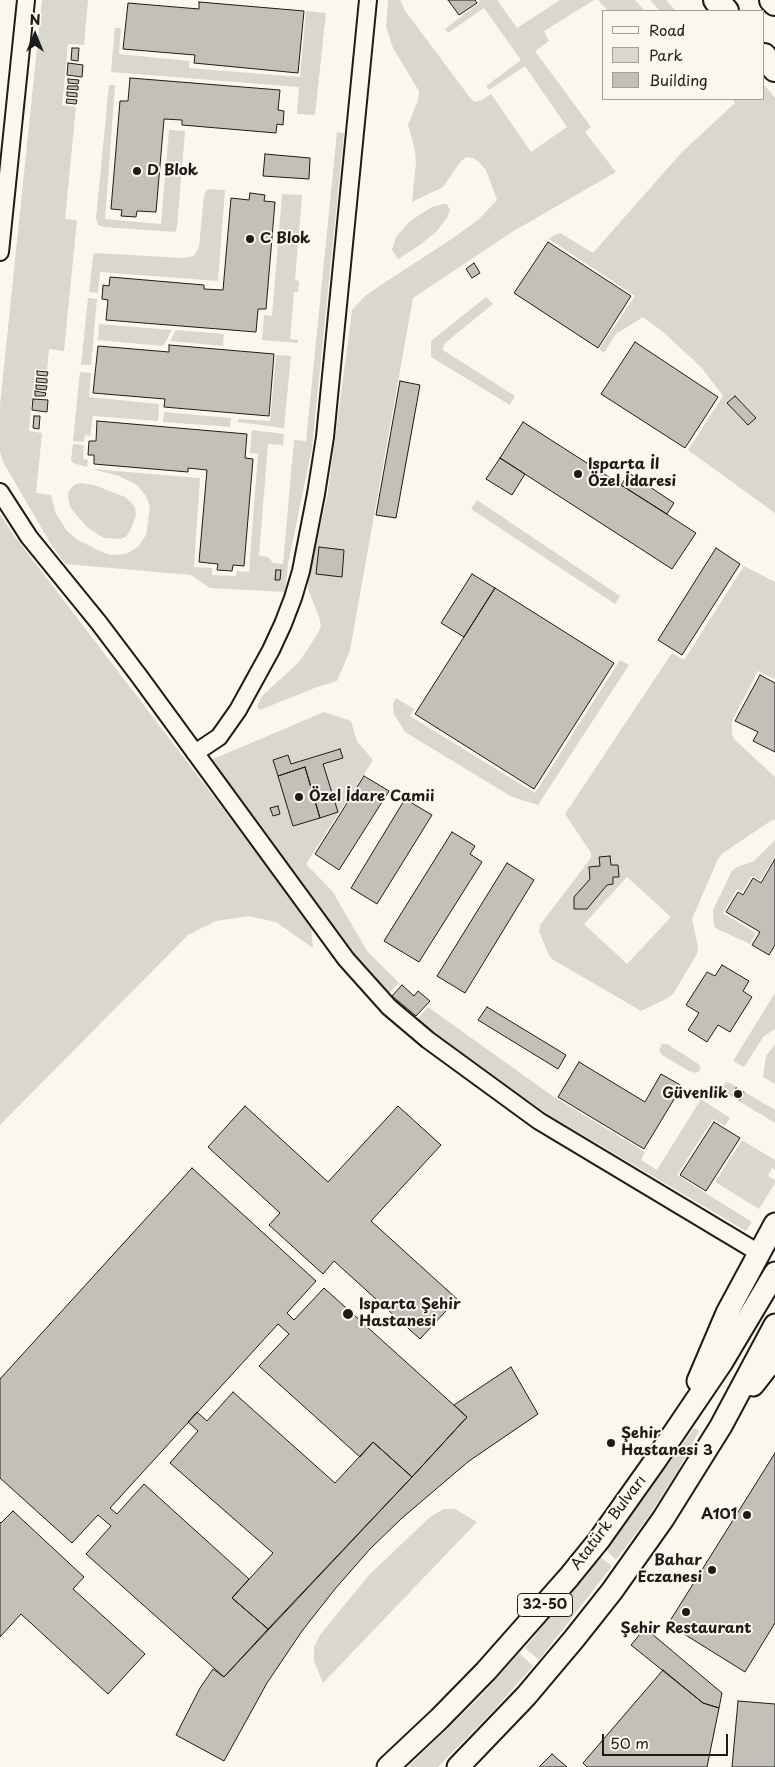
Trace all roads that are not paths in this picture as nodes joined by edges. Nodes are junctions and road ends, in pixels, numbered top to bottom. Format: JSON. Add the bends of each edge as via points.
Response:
{"nodes":[{"id":1,"x":26,"y":0,"type":"edge"},
{"id":2,"x":368,"y":0,"type":"edge"},
{"id":3,"x":716,"y":0,"type":"edge"},
{"id":4,"x":772,"y":0,"type":"edge"},
{"id":5,"x":775,"y":3,"type":"edge"},
{"id":6,"x":725,"y":10,"type":"edge"},
{"id":7,"x":765,"y":57,"type":"edge"},
{"id":8,"x":775,"y":69,"type":"edge"},
{"id":9,"x":0,"y":252,"type":"edge"},
{"id":10,"x":0,"y":492,"type":"edge"},
{"id":11,"x":195,"y":753,"type":"junction"},
{"id":12,"x":775,"y":1224,"type":"edge"},
{"id":13,"x":759,"y":1253,"type":"junction"},
{"id":14,"x":775,"y":1273,"type":"edge"},
{"id":15,"x":775,"y":1325,"type":"edge"},
{"id":16,"x":775,"y":1357,"type":"edge"},
{"id":17,"x":678,"y":1425,"type":"junction"},
{"id":18,"x":721,"y":1426,"type":"junction"},
{"id":19,"x":388,"y":1767,"type":"edge"},
{"id":20,"x":458,"y":1767,"type":"edge"}],
"edges":[{"from":1,"to":9,"type":"street"},
{"from":2,"to":11,"type":"street","via":[[325,437],[301,571],[283,624],[238,710],[219,737]]},
{"from":3,"to":6,"type":"highway"},
{"from":4,"to":5,"type":"highway"},
{"from":7,"to":8,"type":"highway"},
{"from":10,"to":11,"type":"street","via":[[44,556],[99,623]]},
{"from":11,"to":13,"type":"street","via":[[346,959],[407,1024],[539,1121]]},
{"from":12,"to":13,"type":"main road"},
{"from":13,"to":17,"type":"main road","via":[[727,1314]]},
{"from":14,"to":17,"type":"main road","name":"Atatürk Bulvarı","number":"32-50","via":[[722,1362]]},
{"from":15,"to":18,"type":"main road","number":"32-50"},
{"from":16,"to":18,"type":"main road"},
{"from":17,"to":19,"type":"main road","name":"Atatürk Bulvarı","number":"32-50","via":[[569,1577],[486,1671]]},
{"from":18,"to":20,"type":"main road","number":"32-50","via":[[663,1519],[612,1591],[526,1696]]}]}
